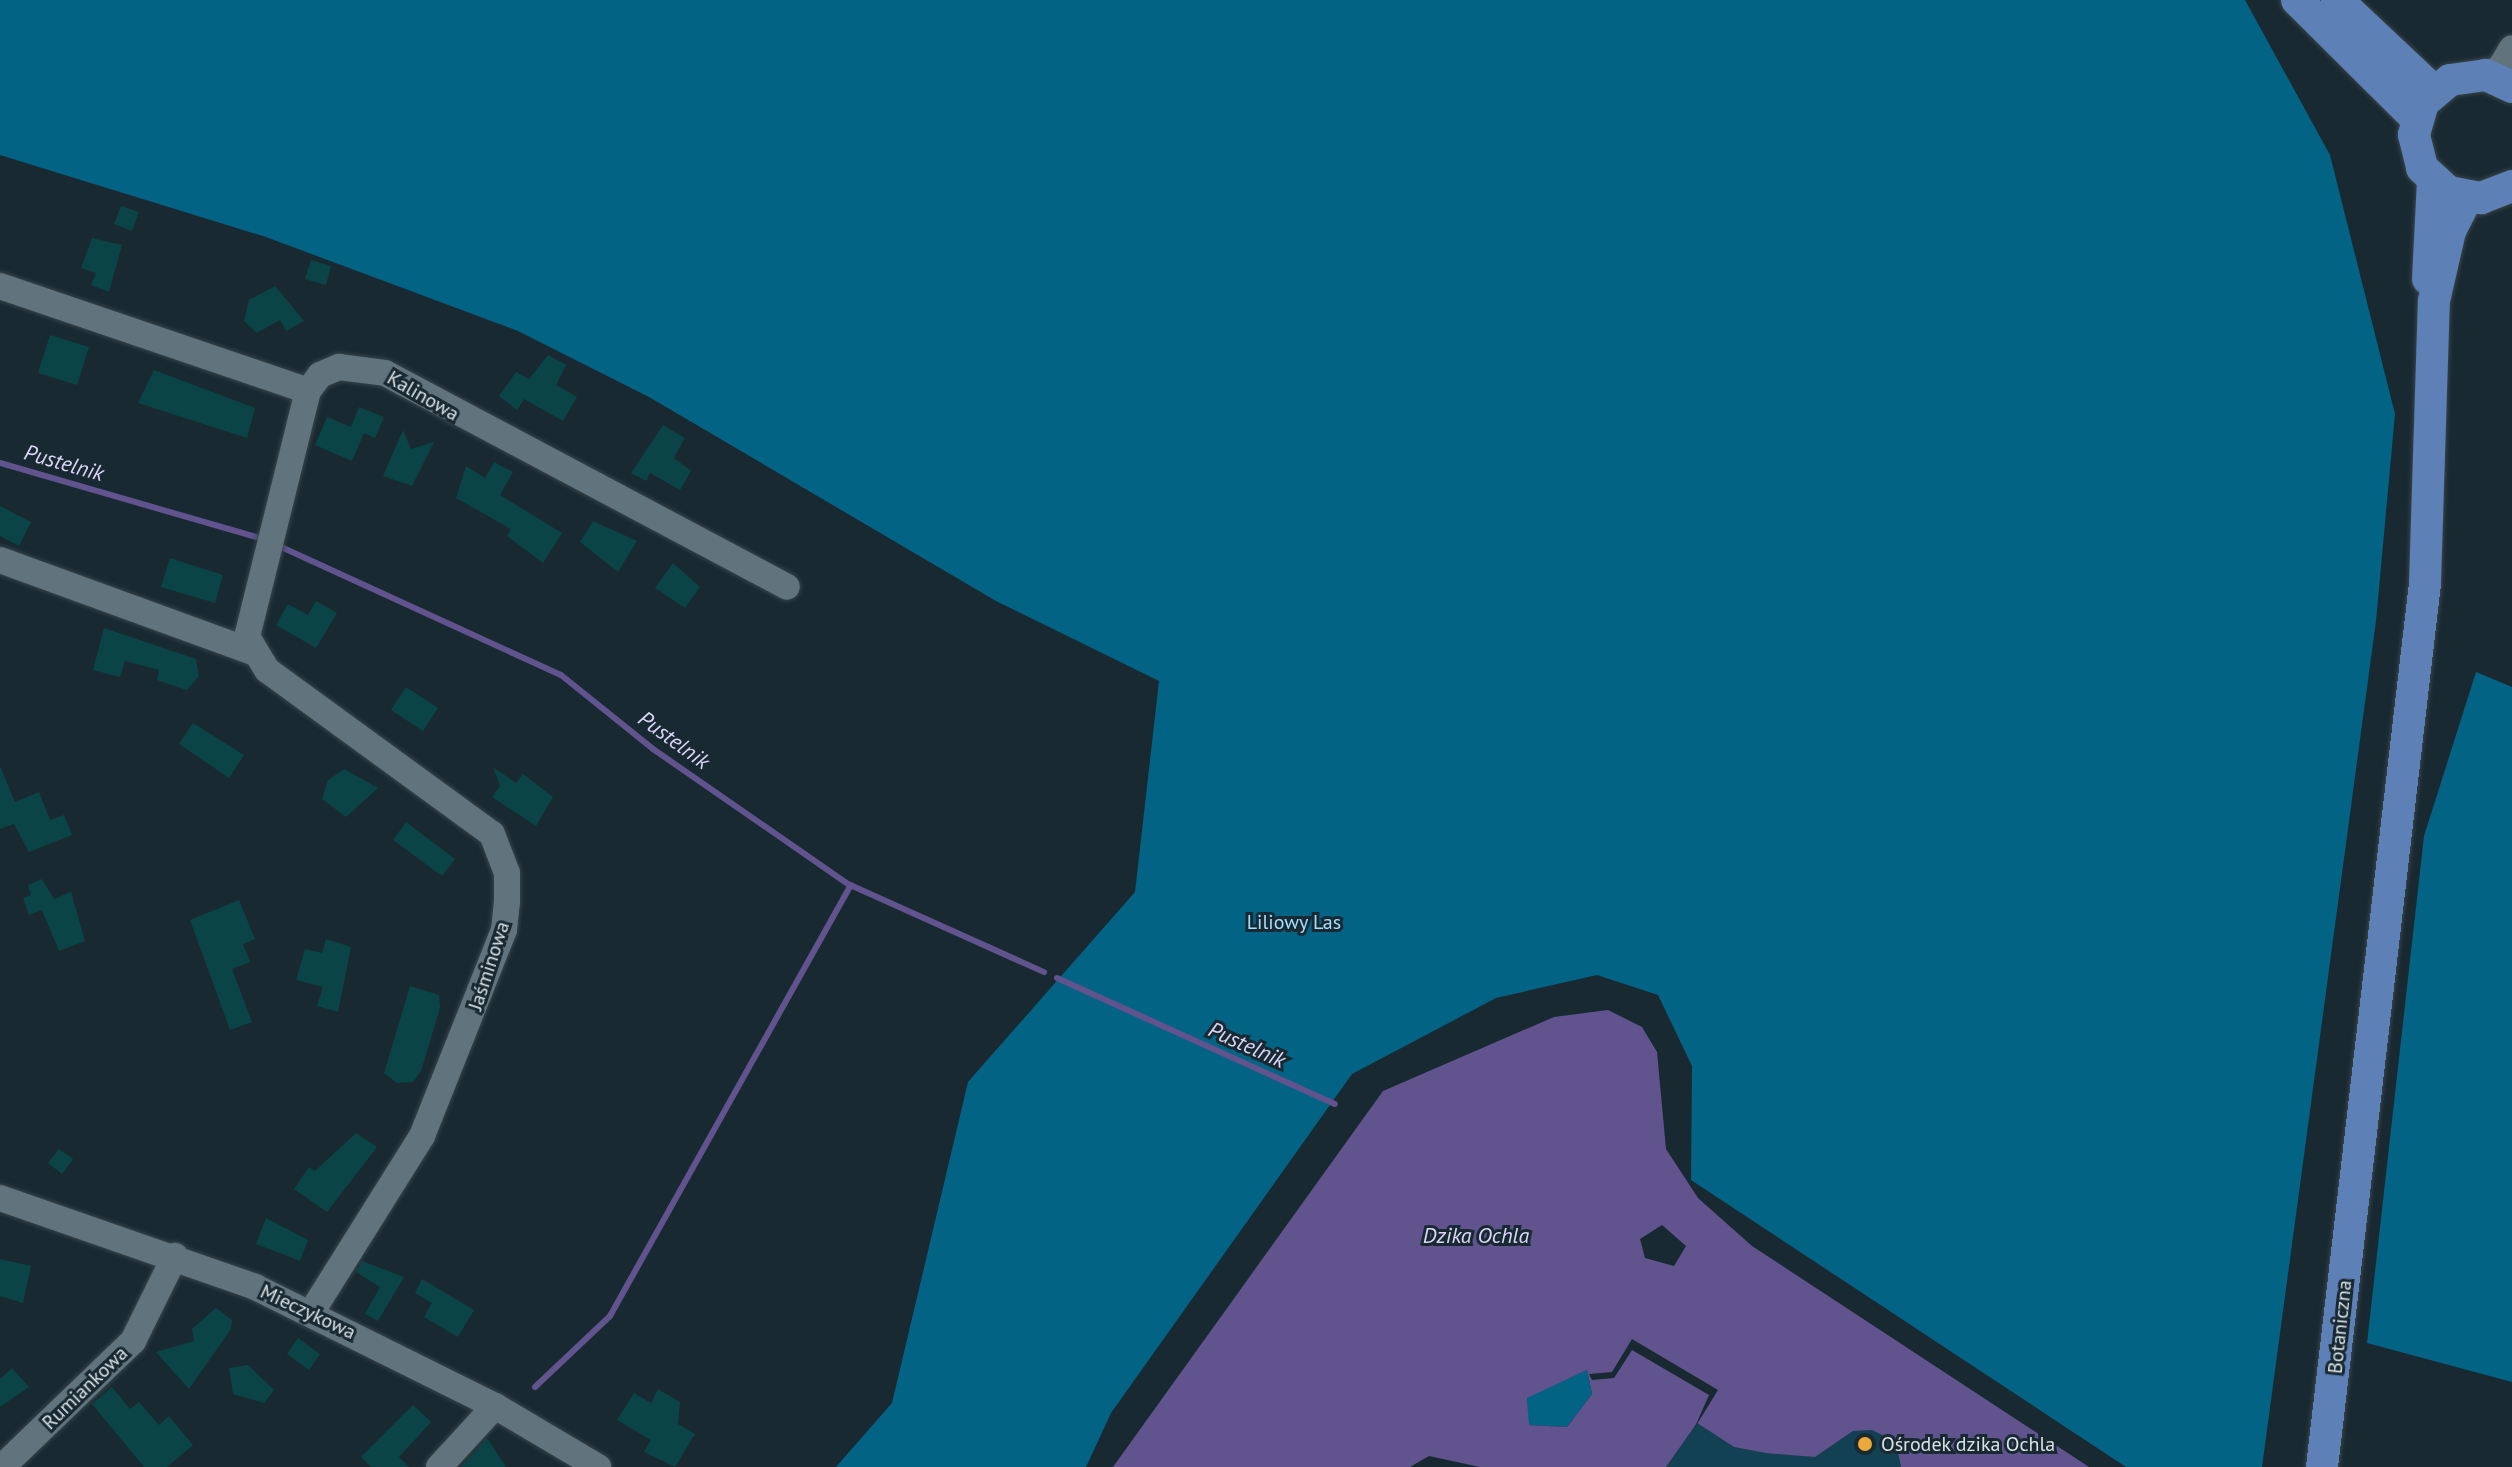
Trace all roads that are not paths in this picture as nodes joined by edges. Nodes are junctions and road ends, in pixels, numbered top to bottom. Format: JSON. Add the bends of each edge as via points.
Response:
{"nodes":[{"id":1,"x":2297,"y":0,"type":"edge"},
{"id":2,"x":2337,"y":0,"type":"edge"},
{"id":3,"x":2512,"y":48,"type":"edge"},
{"id":4,"x":2499,"y":81,"type":"edge"},
{"id":5,"x":2434,"y":91,"type":"junction"},
{"id":6,"x":2416,"y":118,"type":"junction"},
{"id":7,"x":2433,"y":181,"type":"junction"},
{"id":8,"x":2510,"y":189,"type":"edge"},
{"id":9,"x":2467,"y":198,"type":"junction"},
{"id":10,"x":0,"y":286,"type":"edge"},
{"id":11,"x":2434,"y":301,"type":"junction"},
{"id":12,"x":308,"y":391,"type":"junction"},
{"id":13,"x":0,"y":560,"type":"edge"},
{"id":14,"x":787,"y":587,"type":"dead end"},
{"id":15,"x":253,"y":652,"type":"junction"},
{"id":16,"x":0,"y":1198,"type":"edge"},
{"id":17,"x":175,"y":1256,"type":"junction"},
{"id":18,"x":311,"y":1313,"type":"junction"},
{"id":19,"x":495,"y":1406,"type":"junction"},
{"id":20,"x":2,"y":1467,"type":"edge"},
{"id":21,"x":439,"y":1467,"type":"edge"},
{"id":22,"x":598,"y":1467,"type":"edge"},
{"id":23,"x":2322,"y":1467,"type":"edge"}],
"edges":[{"from":1,"to":6,"type":"main road"},
{"from":2,"to":5,"type":"main road"},
{"from":3,"to":4,"type":"street"},
{"from":4,"to":5,"type":"main road"},
{"from":5,"to":6,"type":"main road"},
{"from":6,"to":7,"type":"main road","via":[[2416,152]]},
{"from":7,"to":9,"type":"main road"},
{"from":7,"to":11,"type":"main road","via":[[2424,247]]},
{"from":8,"to":9,"type":"main road"},
{"from":9,"to":11,"type":"main road","via":[[2450,231]]},
{"from":10,"to":12,"type":"street"},
{"from":11,"to":23,"type":"main road","name":"Botaniczna","via":[[2425,583]]},
{"from":12,"to":14,"type":"street","name":"Kalinowa","via":[[320,375],[339,367],[385,373]]},
{"from":12,"to":15,"type":"street","via":[[247,620]]},
{"from":13,"to":15,"type":"street","name":"Jaśminowa"},
{"from":15,"to":18,"type":"street","name":"Jaśminowa","via":[[267,670],[477,819],[492,834],[507,873],[504,930],[448,1083]]},
{"from":16,"to":17,"type":"street","name":"Mieczykowa"},
{"from":17,"to":18,"type":"street","name":"Mieczykowa"},
{"from":17,"to":20,"type":"street","name":"Rumiankowa","via":[[133,1341]]},
{"from":18,"to":19,"type":"street","name":"Mieczykowa"},
{"from":19,"to":21,"type":"street"},
{"from":19,"to":22,"type":"street","name":"Mieczykowa"}]}
